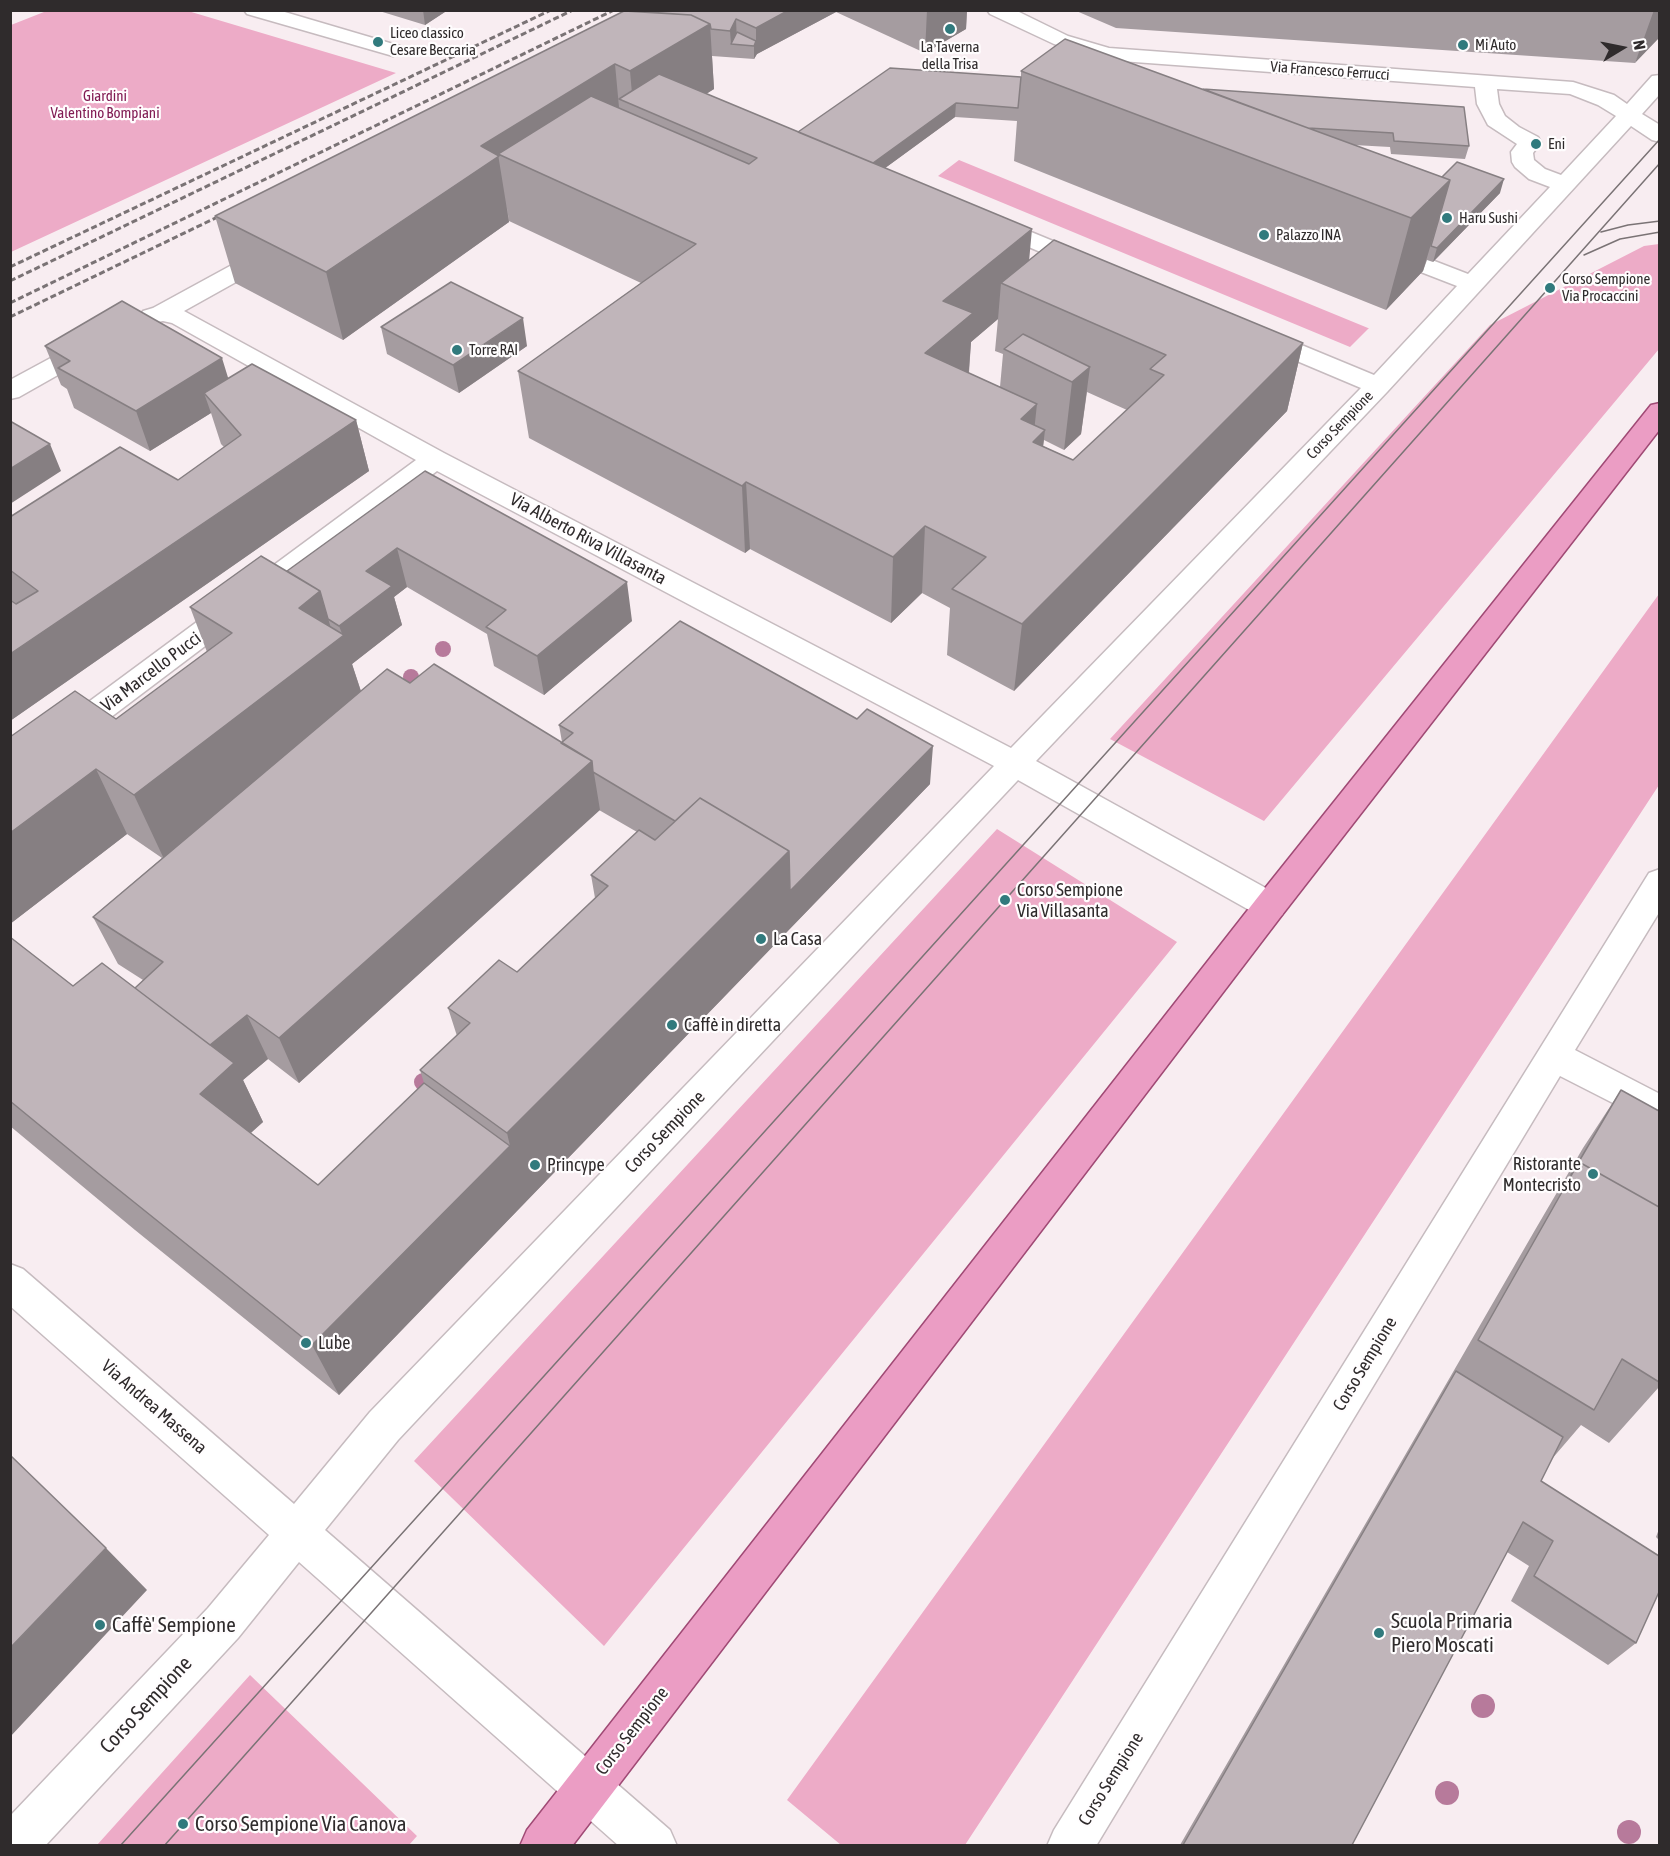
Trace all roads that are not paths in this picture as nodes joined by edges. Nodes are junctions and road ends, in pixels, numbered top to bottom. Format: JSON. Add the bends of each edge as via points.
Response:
{"nodes":[{"id":1,"x":254,"y":10,"type":"edge"},
{"id":2,"x":997,"y":10,"type":"edge"},
{"id":3,"x":393,"y":50,"type":"dead end"},
{"id":4,"x":1659,"y":81,"type":"edge"},
{"id":5,"x":1485,"y":82,"type":"junction"},
{"id":6,"x":1627,"y":114,"type":"junction"},
{"id":7,"x":1659,"y":135,"type":"edge"},
{"id":8,"x":1564,"y":184,"type":"junction"},
{"id":9,"x":974,"y":216,"type":"edge"},
{"id":10,"x":1363,"y":242,"type":"edge"},
{"id":11,"x":286,"y":244,"type":"edge"},
{"id":12,"x":1107,"y":272,"type":"edge"},
{"id":13,"x":1472,"y":284,"type":"junction"},
{"id":14,"x":162,"y":313,"type":"junction"},
{"id":15,"x":1239,"y":328,"type":"edge"},
{"id":16,"x":1378,"y":386,"type":"junction"},
{"id":17,"x":10,"y":391,"type":"edge"},
{"id":18,"x":1659,"y":411,"type":"edge"},
{"id":19,"x":435,"y":459,"type":"junction"},
{"id":20,"x":1015,"y":764,"type":"junction"},
{"id":21,"x":10,"y":777,"type":"edge"},
{"id":22,"x":1659,"y":882,"type":"edge"},
{"id":23,"x":1270,"y":906,"type":"junction"},
{"id":24,"x":1554,"y":1056,"type":"junction"},
{"id":25,"x":1659,"y":1112,"type":"edge"},
{"id":26,"x":10,"y":1281,"type":"edge"},
{"id":27,"x":297,"y":1533,"type":"junction"},
{"id":28,"x":589,"y":1787,"type":"junction"},
{"id":29,"x":13,"y":1845,"type":"edge"},
{"id":30,"x":543,"y":1845,"type":"edge"},
{"id":31,"x":654,"y":1845,"type":"edge"},
{"id":32,"x":1070,"y":1845,"type":"edge"}],
"edges":[{"from":1,"to":3,"type":"street"},
{"from":2,"to":5,"type":"street","name":"Via Francesco Ferrucci","via":[[1061,40],[1107,54]]},
{"from":4,"to":6,"type":"street","name":"Corso Sempione"},
{"from":5,"to":6,"type":"street","name":"Via Francesco Ferrucci","via":[[1573,88],[1599,97]]},
{"from":5,"to":8,"type":"street","via":[[1488,104],[1496,120],[1530,142],[1522,152],[1523,162],[1537,174]]},
{"from":6,"to":7,"type":"street","name":"Via Francesco Ferrucci"},
{"from":6,"to":8,"type":"street","name":"Corso Sempione"},
{"from":8,"to":13,"type":"street","name":"Corso Sempione"},
{"from":9,"to":12,"type":"street"},
{"from":10,"to":13,"type":"street"},
{"from":11,"to":14,"type":"street"},
{"from":13,"to":16,"type":"street","name":"Corso Sempione"},
{"from":14,"to":17,"type":"street","via":[[139,319]]},
{"from":14,"to":19,"type":"street","name":"Via Alberto Riva Villasanta","via":[[180,317]]},
{"from":15,"to":16,"type":"street"},
{"from":16,"to":20,"type":"street","name":"Corso Sempione"},
{"from":18,"to":23,"type":"main road","name":"Corso Sempione"},
{"from":19,"to":20,"type":"street","name":"Via Alberto Riva Villasanta"},
{"from":19,"to":21,"type":"street","name":"Via Marcello Pucci"},
{"from":20,"to":23,"type":"street"},
{"from":20,"to":27,"type":"street","name":"Corso Sempione","via":[[384,1426]]},
{"from":22,"to":24,"type":"street","name":"Corso Sempione"},
{"from":23,"to":28,"type":"main road","name":"Corso Sempione"},
{"from":24,"to":25,"type":"street"},
{"from":24,"to":32,"type":"street","name":"Corso Sempione"},
{"from":26,"to":27,"type":"street","name":"Via Andrea Massena"},
{"from":27,"to":28,"type":"street","name":"Corso Sempione"},
{"from":27,"to":29,"type":"street","name":"Corso Sempione","via":[[223,1623]]},
{"from":28,"to":30,"type":"main road","name":"Corso Sempione"},
{"from":28,"to":31,"type":"street","name":"Corso Sempione"}]}
